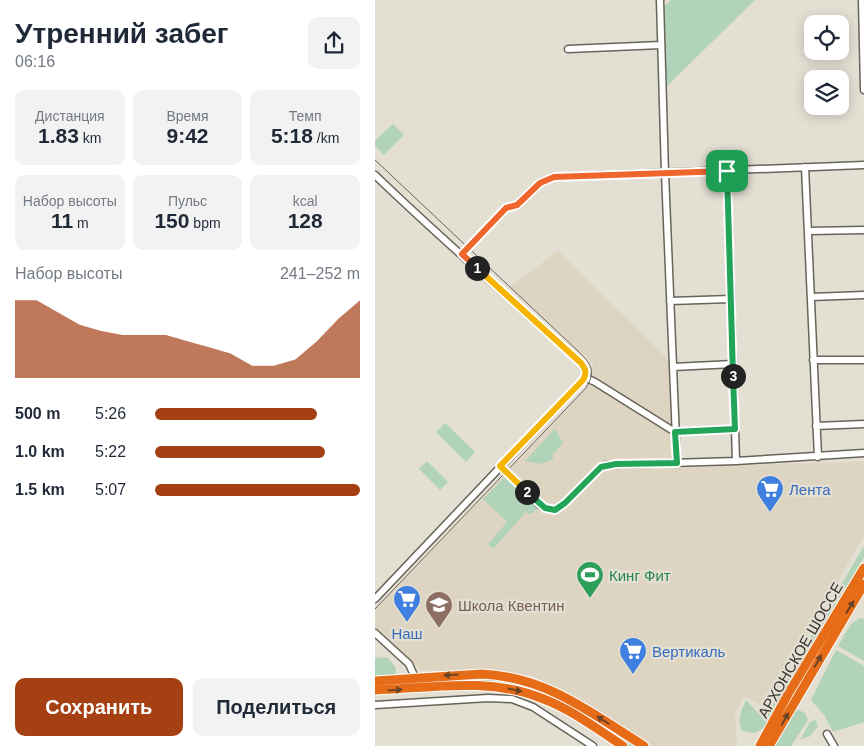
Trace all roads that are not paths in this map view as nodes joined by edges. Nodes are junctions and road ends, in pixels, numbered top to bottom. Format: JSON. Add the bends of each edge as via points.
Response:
{"nodes":[{"id":1,"x":660,"y":0,"type":"edge"},
{"id":2,"x":862,"y":0,"type":"edge"},
{"id":3,"x":863,"y":14,"type":"edge"},
{"id":4,"x":863,"y":37,"type":"edge"},
{"id":5,"x":661,"y":45,"type":"junction"},
{"id":6,"x":567,"y":49,"type":"dead end"},
{"id":7,"x":864,"y":90,"type":"edge"},
{"id":8,"x":864,"y":166,"type":"edge"},
{"id":9,"x":805,"y":167,"type":"junction"},
{"id":10,"x":727,"y":171,"type":"junction"},
{"id":11,"x":665,"y":173,"type":"junction"},
{"id":12,"x":375,"y":175,"type":"edge"},
{"id":13,"x":864,"y":230,"type":"edge"},
{"id":14,"x":808,"y":232,"type":"junction"},
{"id":15,"x":462,"y":254,"type":"junction"},
{"id":16,"x":864,"y":295,"type":"edge"},
{"id":17,"x":811,"y":297,"type":"junction"},
{"id":18,"x":731,"y":299,"type":"junction"},
{"id":19,"x":670,"y":301,"type":"junction"},
{"id":20,"x":813,"y":360,"type":"junction"},
{"id":21,"x":864,"y":360,"type":"edge"},
{"id":22,"x":733,"y":364,"type":"junction"},
{"id":23,"x":673,"y":367,"type":"junction"},
{"id":24,"x":584,"y":378,"type":"junction"},
{"id":25,"x":864,"y":424,"type":"edge"},
{"id":26,"x":816,"y":426,"type":"junction"},
{"id":27,"x":735,"y":429,"type":"junction"},
{"id":28,"x":675,"y":432,"type":"junction"},
{"id":29,"x":864,"y":453,"type":"edge"},
{"id":30,"x":818,"y":457,"type":"junction"},
{"id":31,"x":736,"y":461,"type":"junction"},
{"id":32,"x":677,"y":463,"type":"junction"},
{"id":33,"x":500,"y":466,"type":"junction"},
{"id":34,"x":864,"y":568,"type":"edge"},
{"id":35,"x":864,"y":584,"type":"edge"},
{"id":36,"x":375,"y":599,"type":"edge"},
{"id":37,"x":375,"y":633,"type":"edge"},
{"id":38,"x":413,"y":678,"type":"junction"},
{"id":39,"x":375,"y":681,"type":"edge"},
{"id":40,"x":414,"y":689,"type":"junction"},
{"id":41,"x":375,"y":690,"type":"edge"},
{"id":42,"x":375,"y":704,"type":"edge"},
{"id":43,"x":827,"y":734,"type":"dead end"},
{"id":44,"x":593,"y":746,"type":"edge"},
{"id":45,"x":623,"y":746,"type":"edge"},
{"id":46,"x":644,"y":746,"type":"edge"},
{"id":47,"x":760,"y":746,"type":"edge"},
{"id":48,"x":769,"y":746,"type":"edge"},
{"id":49,"x":834,"y":746,"type":"edge"}],
"edges":[{"from":1,"to":5,"type":"street"},
{"from":2,"to":3,"type":"street"},
{"from":3,"to":4,"type":"street"},
{"from":4,"to":7,"type":"street"},
{"from":5,"to":6,"type":"street"},
{"from":5,"to":11,"type":"street"},
{"from":8,"to":9,"type":"street"},
{"from":9,"to":10,"type":"street"},
{"from":9,"to":14,"type":"street"},
{"from":10,"to":11,"type":"street"},
{"from":10,"to":18,"type":"street"},
{"from":11,"to":15,"type":"street","via":[[545,180],[517,205],[506,208]]},
{"from":11,"to":19,"type":"street"},
{"from":12,"to":15,"type":"street"},
{"from":13,"to":14,"type":"street"},
{"from":14,"to":17,"type":"street"},
{"from":15,"to":24,"type":"street","via":[[581,363],[586,369]]},
{"from":16,"to":17,"type":"street"},
{"from":17,"to":20,"type":"street"},
{"from":18,"to":19,"type":"street"},
{"from":18,"to":22,"type":"street"},
{"from":19,"to":23,"type":"street"},
{"from":20,"to":21,"type":"street"},
{"from":20,"to":26,"type":"street"},
{"from":22,"to":23,"type":"street"},
{"from":22,"to":27,"type":"street"},
{"from":23,"to":28,"type":"street"},
{"from":24,"to":28,"type":"street"},
{"from":24,"to":33,"type":"street"},
{"from":25,"to":26,"type":"street"},
{"from":26,"to":30,"type":"street"},
{"from":27,"to":28,"type":"street"},
{"from":27,"to":31,"type":"street"},
{"from":28,"to":32,"type":"street"},
{"from":29,"to":30,"type":"street"},
{"from":30,"to":31,"type":"street"},
{"from":31,"to":32,"type":"street"},
{"from":32,"to":33,"type":"street","via":[[601,467],[555,510],[540,505]]},
{"from":33,"to":36,"type":"street"},
{"from":34,"to":47,"type":"highway","name":"АРХОНСКОЕ ШОССЕ"},
{"from":48,"to":35,"type":"highway","name":"АРХОНСКОЕ ШОССЕ","one_way":true},
{"from":37,"to":38,"type":"street","via":[[409,664]]},
{"from":38,"to":39,"type":"highway"},
{"from":38,"to":40,"type":"street"},
{"from":46,"to":38,"type":"highway","one_way":true,"via":[[565,696],[529,681],[482,674]]},
{"from":41,"to":40,"type":"highway","one_way":true},
{"from":40,"to":45,"type":"highway","one_way":true,"via":[[486,686],[516,690],[566,709]]},
{"from":42,"to":44,"type":"street","via":[[512,699],[533,707]]},
{"from":43,"to":49,"type":"street"}]}
